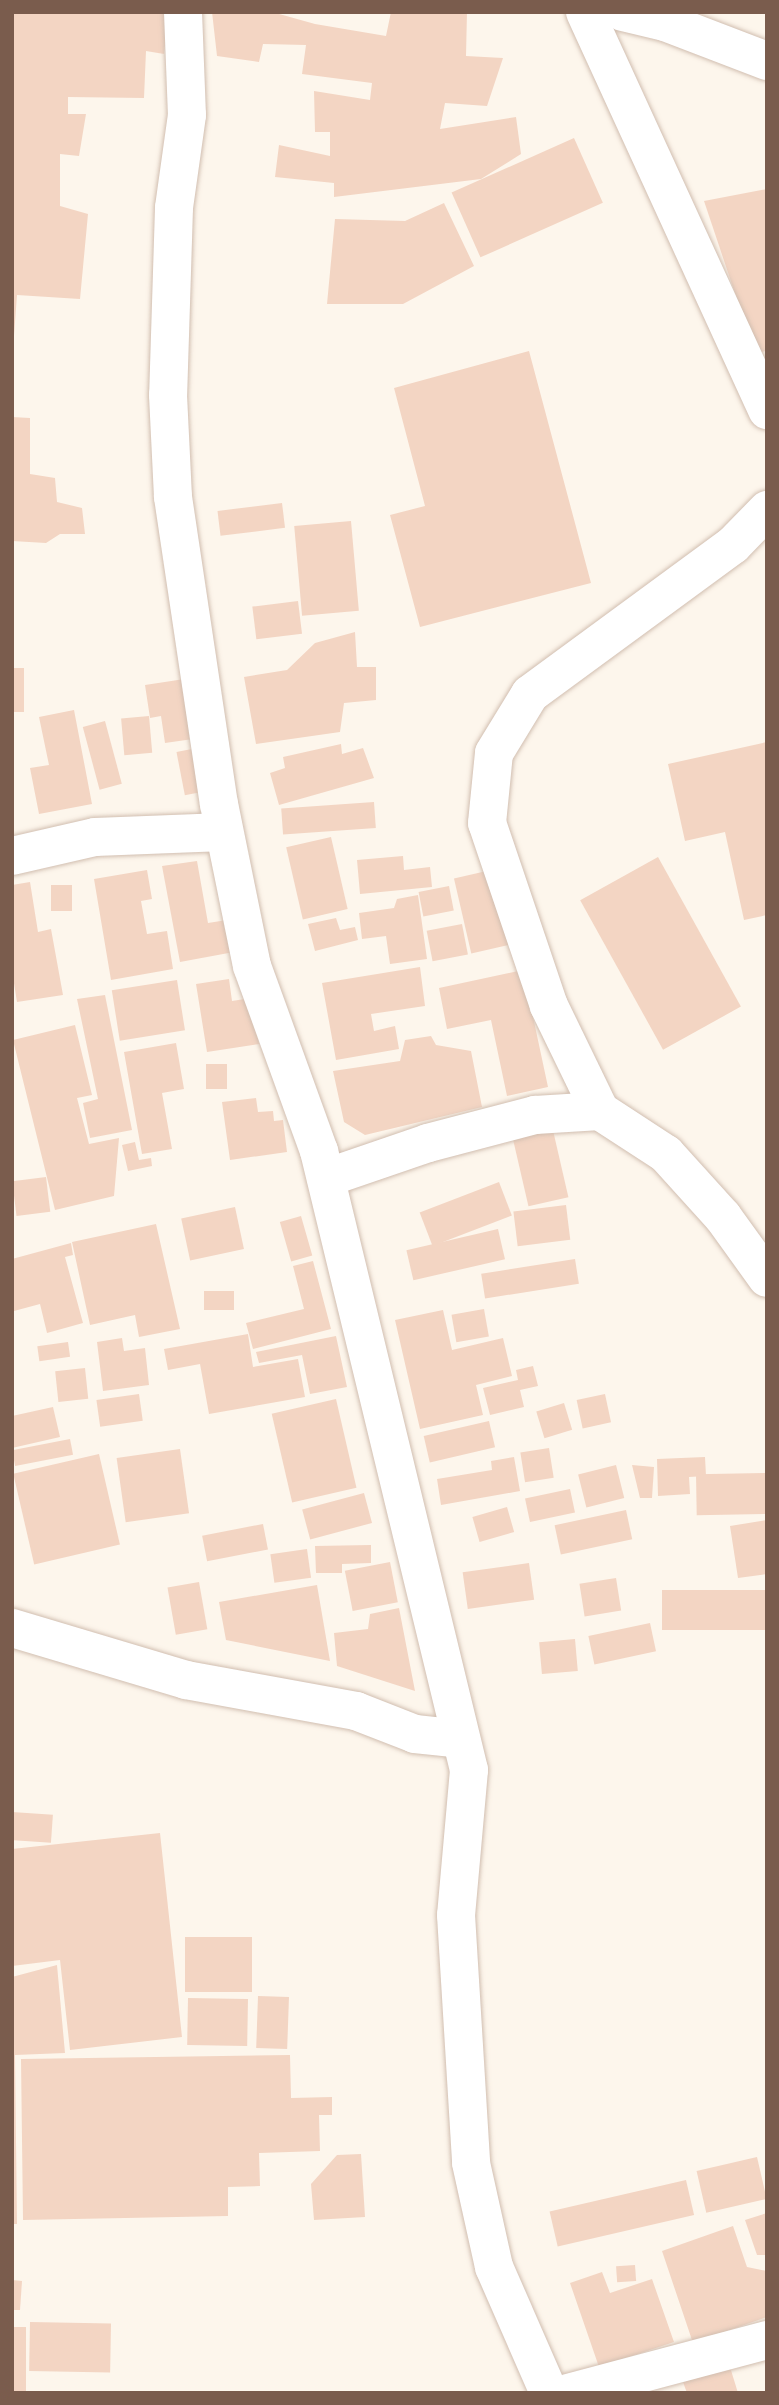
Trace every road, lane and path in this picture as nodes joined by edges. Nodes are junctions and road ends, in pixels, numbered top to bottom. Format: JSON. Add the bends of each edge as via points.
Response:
{"nodes":[{"id":1,"x":183,"y":12,"type":"edge"},
{"id":2,"x":585,"y":12,"type":"edge"},
{"id":3,"x":623,"y":12,"type":"edge"},
{"id":4,"x":675,"y":17,"type":"edge"},
{"id":5,"x":767,"y":61,"type":"edge"},
{"id":6,"x":767,"y":410,"type":"edge"},
{"id":7,"x":767,"y":510,"type":"edge"},
{"id":8,"x":224,"y":832,"type":"junction"},
{"id":9,"x":12,"y":856,"type":"edge"},
{"id":10,"x":600,"y":1111,"type":"junction"},
{"id":11,"x":326,"y":1178,"type":"junction"},
{"id":12,"x":767,"y":1278,"type":"edge"},
{"id":13,"x":12,"y":1628,"type":"edge"},
{"id":14,"x":461,"y":1739,"type":"junction"},
{"id":15,"x":767,"y":2340,"type":"edge"},
{"id":16,"x":549,"y":2393,"type":"edge"},
{"id":17,"x":568,"y":2393,"type":"edge"}],
"edges":[{"from":1,"to":8,"type":"street","via":[[187,116],[174,208],[168,395],[173,497]]},
{"from":2,"to":6,"type":"street"},
{"from":3,"to":4,"type":"street"},
{"from":4,"to":5,"type":"street"},
{"from":7,"to":10,"type":"street","via":[[733,545],[530,694],[494,753],[487,823],[549,1006]]},
{"from":8,"to":9,"type":"street","via":[[95,837]]},
{"from":8,"to":11,"type":"street","via":[[252,966]]},
{"from":10,"to":11,"type":"street","via":[[535,1115],[428,1143]]},
{"from":10,"to":12,"type":"street","via":[[666,1154],[723,1217]]},
{"from":11,"to":14,"type":"street"},
{"from":13,"to":14,"type":"street","via":[[186,1680],[356,1711],[415,1734]]},
{"from":14,"to":16,"type":"street","via":[[469,1770],[456,1915],[471,2163],[494,2267]]},
{"from":15,"to":17,"type":"street"}]}
